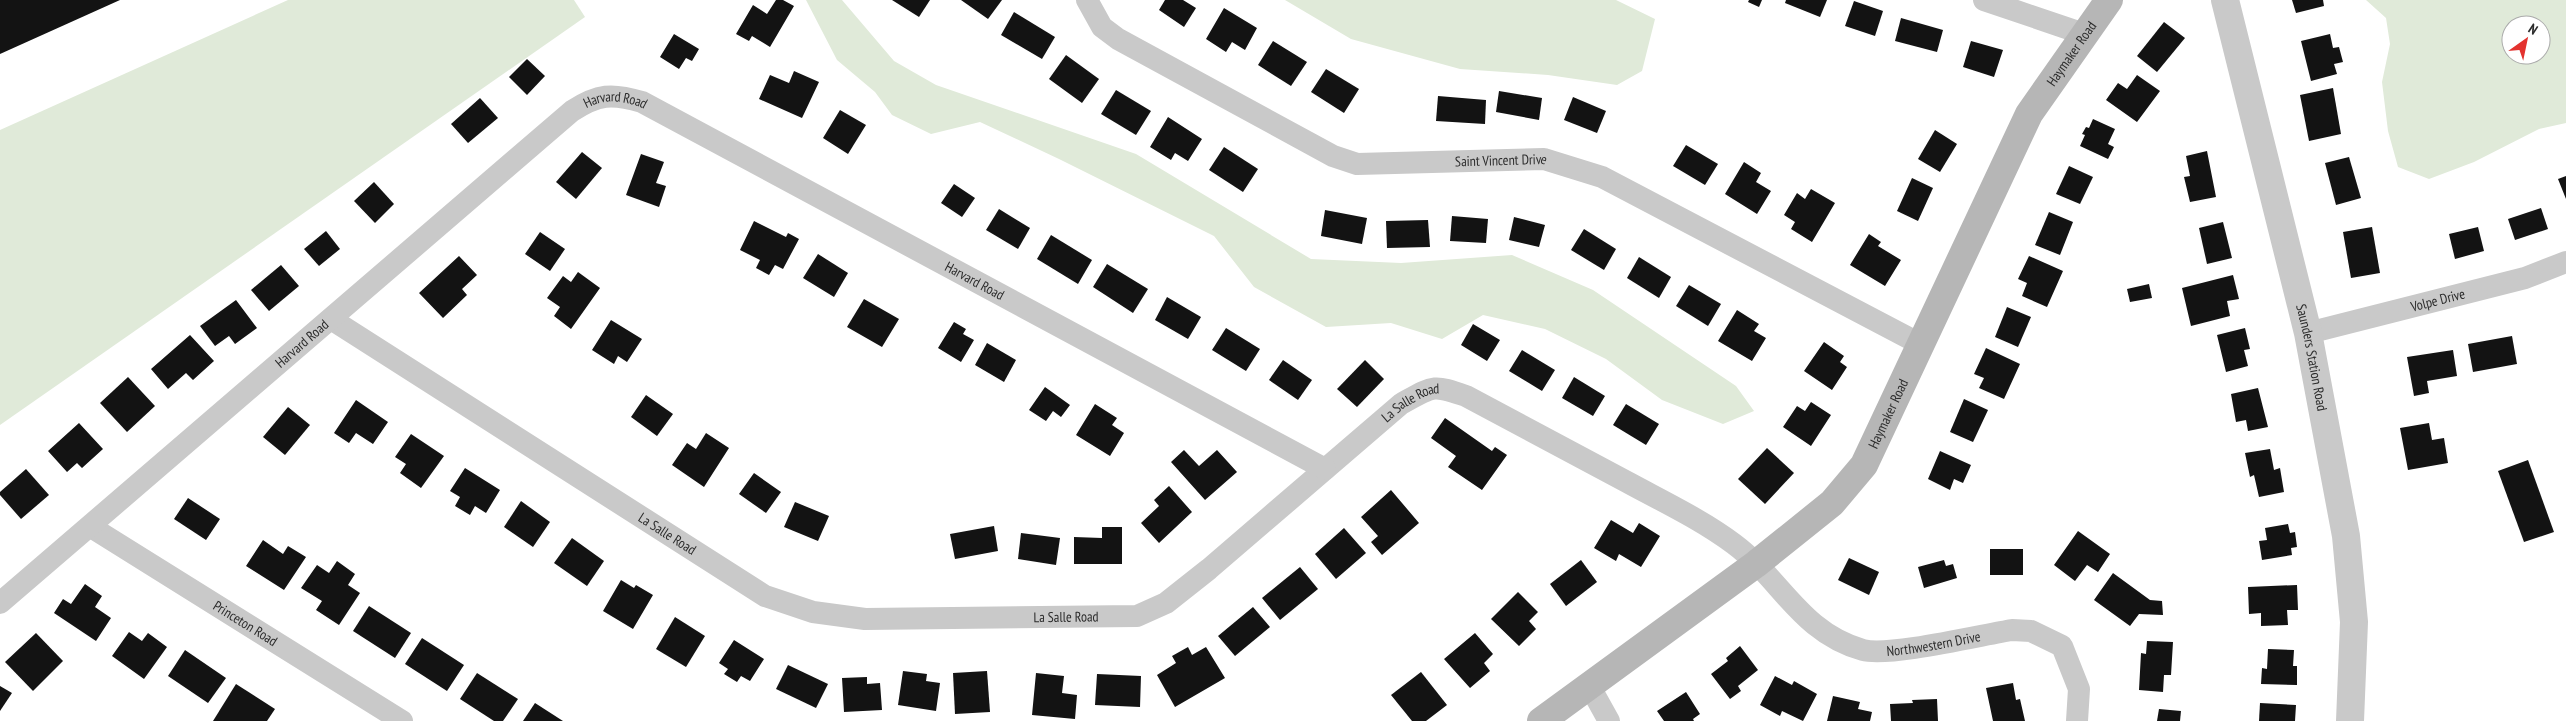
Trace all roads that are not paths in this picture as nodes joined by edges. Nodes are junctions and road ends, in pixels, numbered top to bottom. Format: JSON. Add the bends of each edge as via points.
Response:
{"nodes":[{"id":1,"x":1088,"y":0,"type":"edge"},
{"id":2,"x":1984,"y":0,"type":"edge"},
{"id":3,"x":2109,"y":0,"type":"edge"},
{"id":4,"x":2225,"y":0,"type":"edge"},
{"id":5,"x":2084,"y":34,"type":"junction"},
{"id":6,"x":2566,"y":262,"type":"edge"},
{"id":7,"x":331,"y":319,"type":"junction"},
{"id":8,"x":2308,"y":333,"type":"junction"},
{"id":9,"x":1922,"y":345,"type":"junction"},
{"id":10,"x":1325,"y":469,"type":"junction"},
{"id":11,"x":91,"y":527,"type":"junction"},
{"id":12,"x":1756,"y":564,"type":"junction"},
{"id":13,"x":0,"y":603,"type":"edge"},
{"id":14,"x":1589,"y":685,"type":"junction"},
{"id":15,"x":402,"y":721,"type":"edge"},
{"id":16,"x":1541,"y":721,"type":"edge"},
{"id":17,"x":1609,"y":721,"type":"edge"},
{"id":18,"x":2077,"y":721,"type":"edge"},
{"id":19,"x":2350,"y":721,"type":"edge"}],
"edges":[{"from":1,"to":9,"type":"street","name":"Saint Vincent Drive","via":[[1102,27],[1118,39],[1333,156],[1357,164],[1544,159],[1581,170],[1602,177]]},
{"from":2,"to":5,"type":"street"},
{"from":3,"to":5,"type":"main road","name":"Haymaker Road"},
{"from":4,"to":8,"type":"street","name":"Saunders Station Road"},
{"from":5,"to":9,"type":"main road","name":"Haymaker Road","via":[[2029,114]]},
{"from":6,"to":8,"type":"street","name":"Volpe Drive","via":[[2525,278]]},
{"from":7,"to":10,"type":"street","name":"La Salle Road","via":[[765,596],[813,612],[865,619],[1137,616],[1166,603]]},
{"from":7,"to":10,"type":"street","name":"Harvard Road","via":[[572,110],[589,100],[609,95],[623,96],[650,107]]},
{"from":7,"to":11,"type":"street","name":"Harvard Road"},
{"from":8,"to":19,"type":"street","name":"Saunders Station Road","via":[[2346,536],[2354,622]]},
{"from":9,"to":12,"type":"main road","name":"Haymaker Road","via":[[1864,464],[1832,503]]},
{"from":10,"to":12,"type":"street","name":"La Salle Road","via":[[1401,404],[1439,387],[1466,396],[1664,502],[1734,543]]},
{"from":11,"to":13,"type":"street","name":"Harvard Road"},
{"from":11,"to":15,"type":"street","name":"Princeton Road"},
{"from":12,"to":14,"type":"main road","name":"Haymaker Road"},
{"from":12,"to":18,"type":"street","name":"Northwestern Drive","via":[[1796,610],[1830,636],[1864,650],[1892,650],[2012,630],[2031,631],[2048,638],[2062,646],[2079,689]]},
{"from":14,"to":16,"type":"main road","name":"Haymaker Road"},
{"from":14,"to":17,"type":"street"}]}
